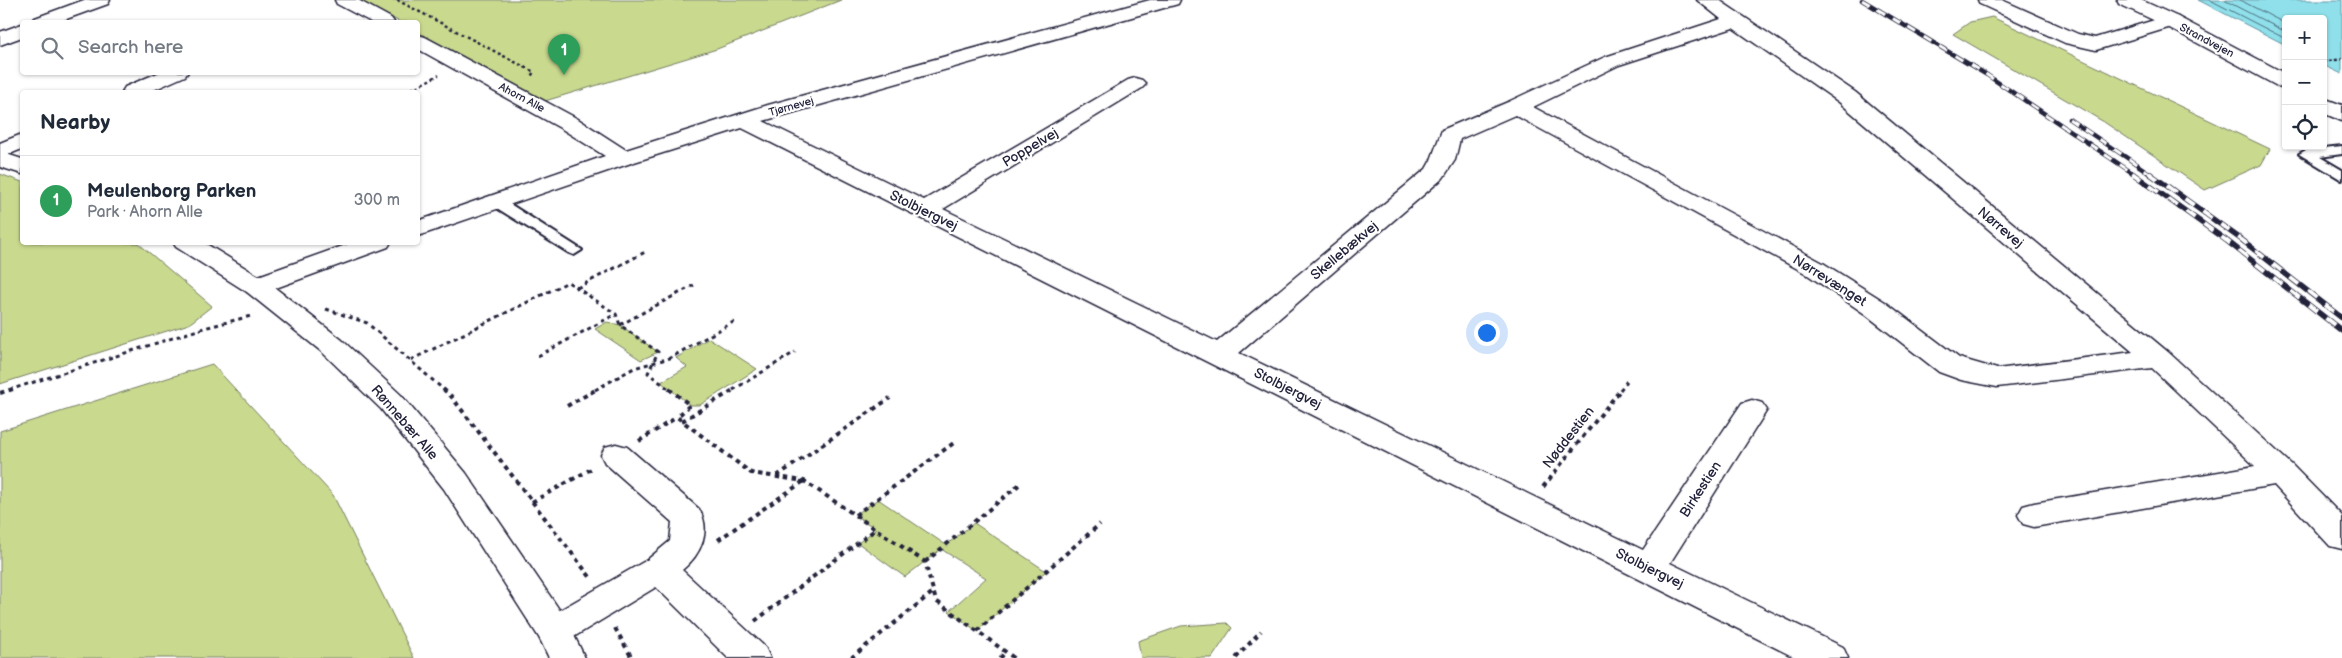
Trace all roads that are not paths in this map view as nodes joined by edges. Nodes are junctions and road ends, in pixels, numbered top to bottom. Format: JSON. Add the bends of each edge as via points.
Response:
{"nodes":[{"id":1,"x":100,"y":0,"type":"edge"},
{"id":2,"x":344,"y":0,"type":"edge"},
{"id":3,"x":1171,"y":0,"type":"edge"},
{"id":4,"x":1706,"y":0,"type":"edge"},
{"id":5,"x":1987,"y":0,"type":"edge"},
{"id":6,"x":2126,"y":0,"type":"edge"},
{"id":7,"x":47,"y":20,"type":"edge"},
{"id":8,"x":380,"y":20,"type":"edge"},
{"id":9,"x":1737,"y":20,"type":"junction"},
{"id":10,"x":2171,"y":21,"type":"junction"},
{"id":11,"x":20,"y":31,"type":"edge"},
{"id":12,"x":0,"y":39,"type":"edge"},
{"id":13,"x":420,"y":42,"type":"edge"},
{"id":14,"x":171,"y":75,"type":"edge"},
{"id":15,"x":2282,"y":81,"type":"edge"},
{"id":16,"x":1135,"y":84,"type":"dead end"},
{"id":17,"x":138,"y":90,"type":"edge"},
{"id":18,"x":2325,"y":105,"type":"edge"},
{"id":19,"x":1516,"y":107,"type":"junction"},
{"id":20,"x":2342,"y":114,"type":"edge"},
{"id":21,"x":744,"y":120,"type":"junction"},
{"id":22,"x":20,"y":143,"type":"edge"},
{"id":23,"x":2342,"y":150,"type":"edge"},
{"id":24,"x":0,"y":151,"type":"edge"},
{"id":25,"x":623,"y":158,"type":"junction"},
{"id":26,"x":0,"y":159,"type":"edge"},
{"id":27,"x":20,"y":166,"type":"edge"},
{"id":28,"x":2342,"y":176,"type":"edge"},
{"id":29,"x":497,"y":202,"type":"junction"},
{"id":30,"x":924,"y":210,"type":"junction"},
{"id":31,"x":420,"y":228,"type":"edge"},
{"id":32,"x":190,"y":245,"type":"edge"},
{"id":33,"x":371,"y":245,"type":"edge"},
{"id":34,"x":574,"y":250,"type":"dead end"},
{"id":35,"x":256,"y":286,"type":"junction"},
{"id":36,"x":1220,"y":354,"type":"junction"},
{"id":37,"x":2158,"y":358,"type":"junction"},
{"id":38,"x":1752,"y":410,"type":"dead end"},
{"id":39,"x":616,"y":455,"type":"dead end"},
{"id":40,"x":2281,"y":473,"type":"junction"},
{"id":41,"x":2034,"y":515,"type":"dead end"},
{"id":42,"x":2342,"y":538,"type":"edge"},
{"id":43,"x":671,"y":561,"type":"junction"},
{"id":44,"x":1649,"y":568,"type":"junction"},
{"id":45,"x":560,"y":644,"type":"edge"},
{"id":46,"x":742,"y":648,"type":"edge"},
{"id":47,"x":1830,"y":658,"type":"edge"}],
"edges":[{"from":1,"to":7,"type":"street"},
{"from":2,"to":8,"type":"street"},
{"from":3,"to":21,"type":"street","name":"Tjørnevej"},
{"from":4,"to":9,"type":"street","name":"Nørrevej"},
{"from":5,"to":10,"type":"street","via":[[2072,38],[2096,44]]},
{"from":6,"to":10,"type":"street","name":"Strandvejen"},
{"from":9,"to":19,"type":"street","via":[[1612,61]]},
{"from":9,"to":37,"type":"street","name":"Nørrevej","via":[[1847,98]]},
{"from":10,"to":15,"type":"street","name":"Strandvejen"},
{"from":11,"to":12,"type":"street"},
{"from":13,"to":25,"type":"street","name":"Ahorn Alle","via":[[570,124]]},
{"from":14,"to":17,"type":"street"},
{"from":16,"to":30,"type":"street","name":"Poppelvej"},
{"from":18,"to":20,"type":"street"},
{"from":19,"to":36,"type":"street","name":"Skellebækvej","via":[[1450,135],[1443,160],[1435,173]]},
{"from":19,"to":37,"type":"street","name":"Nørrevænget","via":[[1814,268],[1875,308],[1949,365],[1997,378]]},
{"from":21,"to":25,"type":"street","name":"Tjørnevej"},
{"from":21,"to":30,"type":"street","name":"Stolbjergvej"},
{"from":22,"to":24,"type":"street"},
{"from":23,"to":28,"type":"lane","via":[[2306,154]]},
{"from":25,"to":29,"type":"street","name":"Tjørnevej"},
{"from":26,"to":27,"type":"street"},
{"from":29,"to":31,"type":"street","name":"Tjørnevej"},
{"from":29,"to":34,"type":"lane"},
{"from":30,"to":36,"type":"street","name":"Stolbjergvej"},
{"from":32,"to":35,"type":"street","name":"Rønnebær Alle"},
{"from":33,"to":35,"type":"street"},
{"from":35,"to":45,"type":"street","name":"Rønnebær Alle","via":[[332,346],[392,402],[455,481]]},
{"from":36,"to":44,"type":"street","name":"Stolbjergvej"},
{"from":37,"to":40,"type":"street","name":"Nørrevej"},
{"from":38,"to":44,"type":"street","name":"Birkestien"},
{"from":39,"to":43,"type":"street","via":[[688,518],[690,536]]},
{"from":40,"to":41,"type":"street"},
{"from":40,"to":42,"type":"street","name":"Nørrevej"},
{"from":43,"to":45,"type":"street","via":[[603,602]]},
{"from":43,"to":46,"type":"street"},
{"from":44,"to":47,"type":"street","name":"Stolbjergvej"}]}
